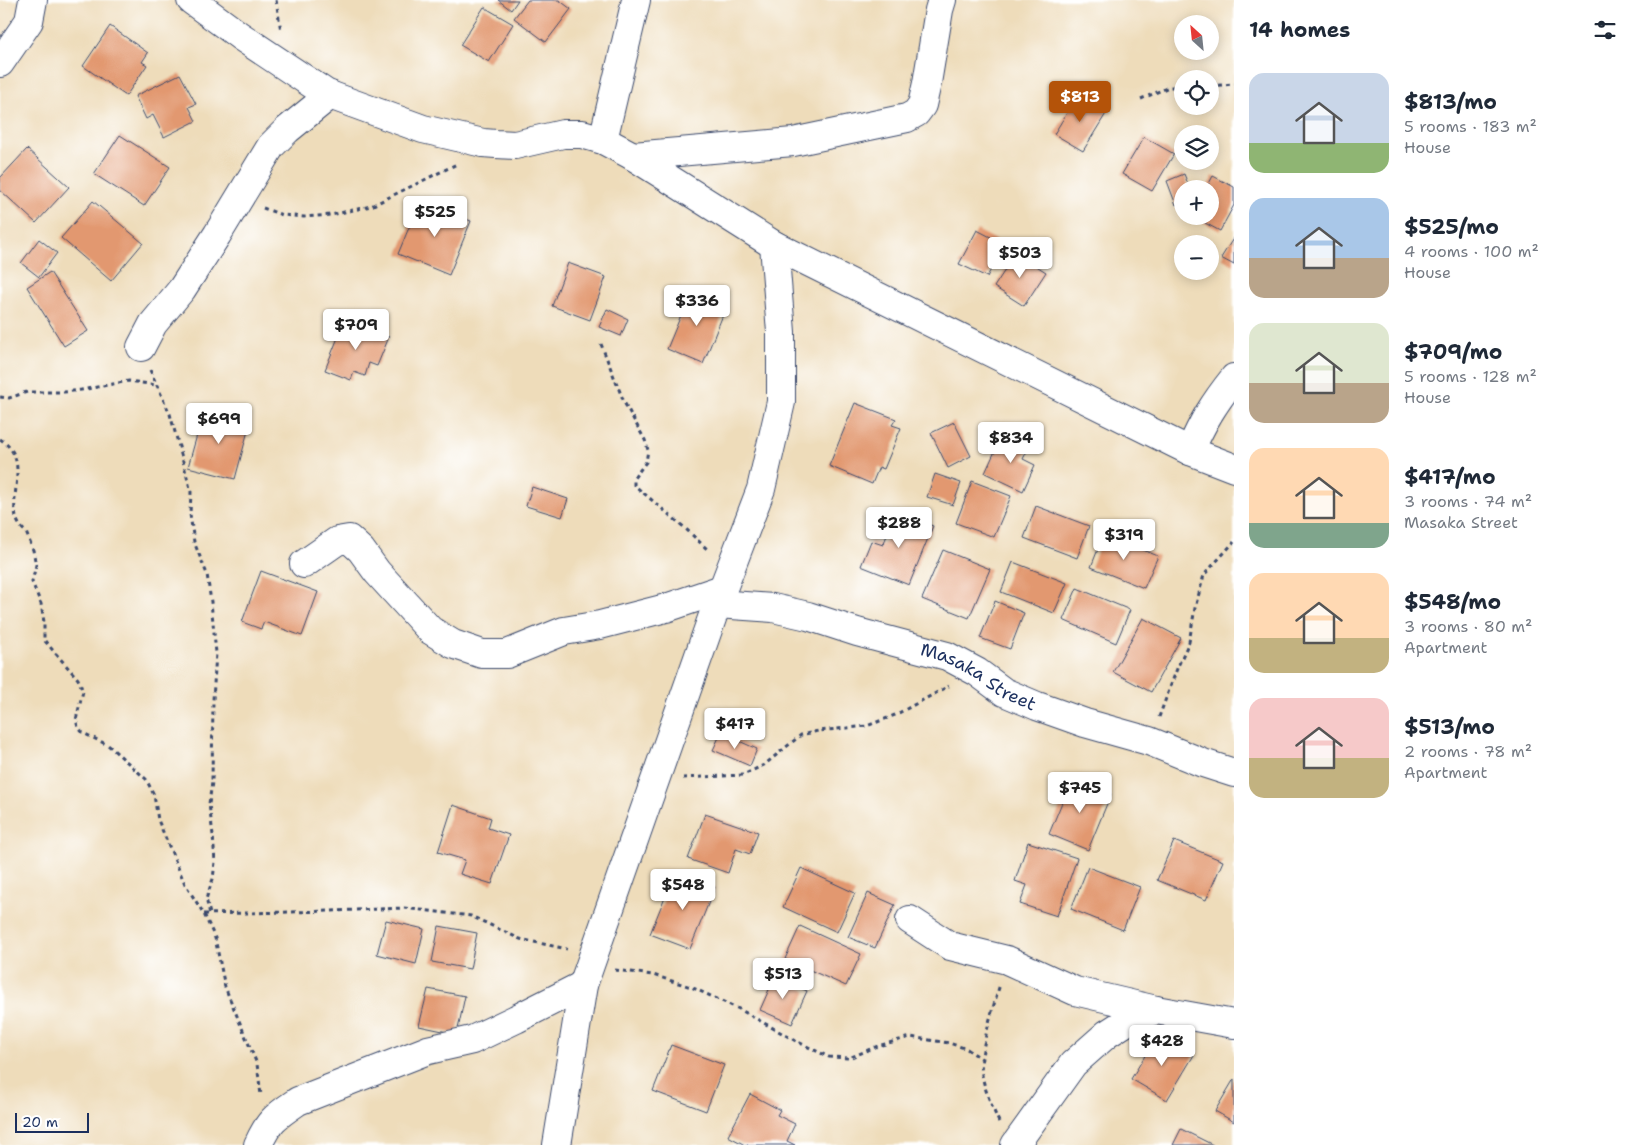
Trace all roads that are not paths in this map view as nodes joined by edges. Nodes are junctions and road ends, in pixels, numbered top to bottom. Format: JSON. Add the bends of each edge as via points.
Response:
{"nodes":[{"id":1,"x":33,"y":0,"type":"edge"},
{"id":2,"x":192,"y":0,"type":"edge"},
{"id":3,"x":636,"y":0,"type":"edge"},
{"id":4,"x":942,"y":0,"type":"edge"},
{"id":5,"x":0,"y":63,"type":"edge"},
{"id":6,"x":330,"y":95,"type":"junction"},
{"id":7,"x":603,"y":140,"type":"junction"},
{"id":8,"x":632,"y":156,"type":"junction"},
{"id":9,"x":774,"y":245,"type":"junction"},
{"id":10,"x":141,"y":347,"type":"road end"},
{"id":11,"x":1234,"y":378,"type":"edge"},
{"id":12,"x":1190,"y":451,"type":"junction"},
{"id":13,"x":1234,"y":468,"type":"edge"},
{"id":14,"x":304,"y":564,"type":"dead end"},
{"id":15,"x":723,"y":588,"type":"junction"},
{"id":16,"x":1234,"y":773,"type":"edge"},
{"id":17,"x":910,"y":920,"type":"dead end"},
{"id":18,"x":588,"y":968,"type":"junction"},
{"id":19,"x":1156,"y":1010,"type":"junction"},
{"id":20,"x":1234,"y":1024,"type":"edge"},
{"id":21,"x":262,"y":1136,"type":"edge"},
{"id":22,"x":1009,"y":1137,"type":"edge"},
{"id":23,"x":557,"y":1145,"type":"edge"}],
"edges":[{"from":1,"to":5,"type":"street","via":[[29,21]]},
{"from":2,"to":6,"type":"street"},
{"from":3,"to":7,"type":"street"},
{"from":4,"to":8,"type":"street","via":[[922,106],[907,118],[793,142]]},
{"from":6,"to":7,"type":"street","via":[[423,129],[483,143],[515,145],[563,134],[582,134]]},
{"from":6,"to":10,"type":"street","via":[[271,146],[182,289],[153,324]]},
{"from":7,"to":8,"type":"street"},
{"from":8,"to":9,"type":"street"},
{"from":9,"to":12,"type":"street"},
{"from":9,"to":15,"type":"street","via":[[782,332],[781,402],[761,489]]},
{"from":11,"to":12,"type":"street","via":[[1204,420]]},
{"from":12,"to":13,"type":"street"},
{"from":14,"to":15,"type":"street","via":[[337,541],[349,540],[430,630],[454,644],[482,654],[507,654],[564,631],[666,608]]},
{"from":15,"to":16,"type":"street","name":"Masaka Street","via":[[773,608],[947,656],[1004,692],[1037,706],[1149,741]]},
{"from":15,"to":18,"type":"street"},
{"from":17,"to":19,"type":"street","via":[[950,946],[1007,960],[1074,991]]},
{"from":18,"to":21,"type":"street","via":[[472,1040],[428,1050],[298,1101],[279,1114]]},
{"from":18,"to":23,"type":"street"},
{"from":19,"to":20,"type":"street"},
{"from":19,"to":22,"type":"street","via":[[1129,1020],[1107,1034],[1072,1064]]}]}
